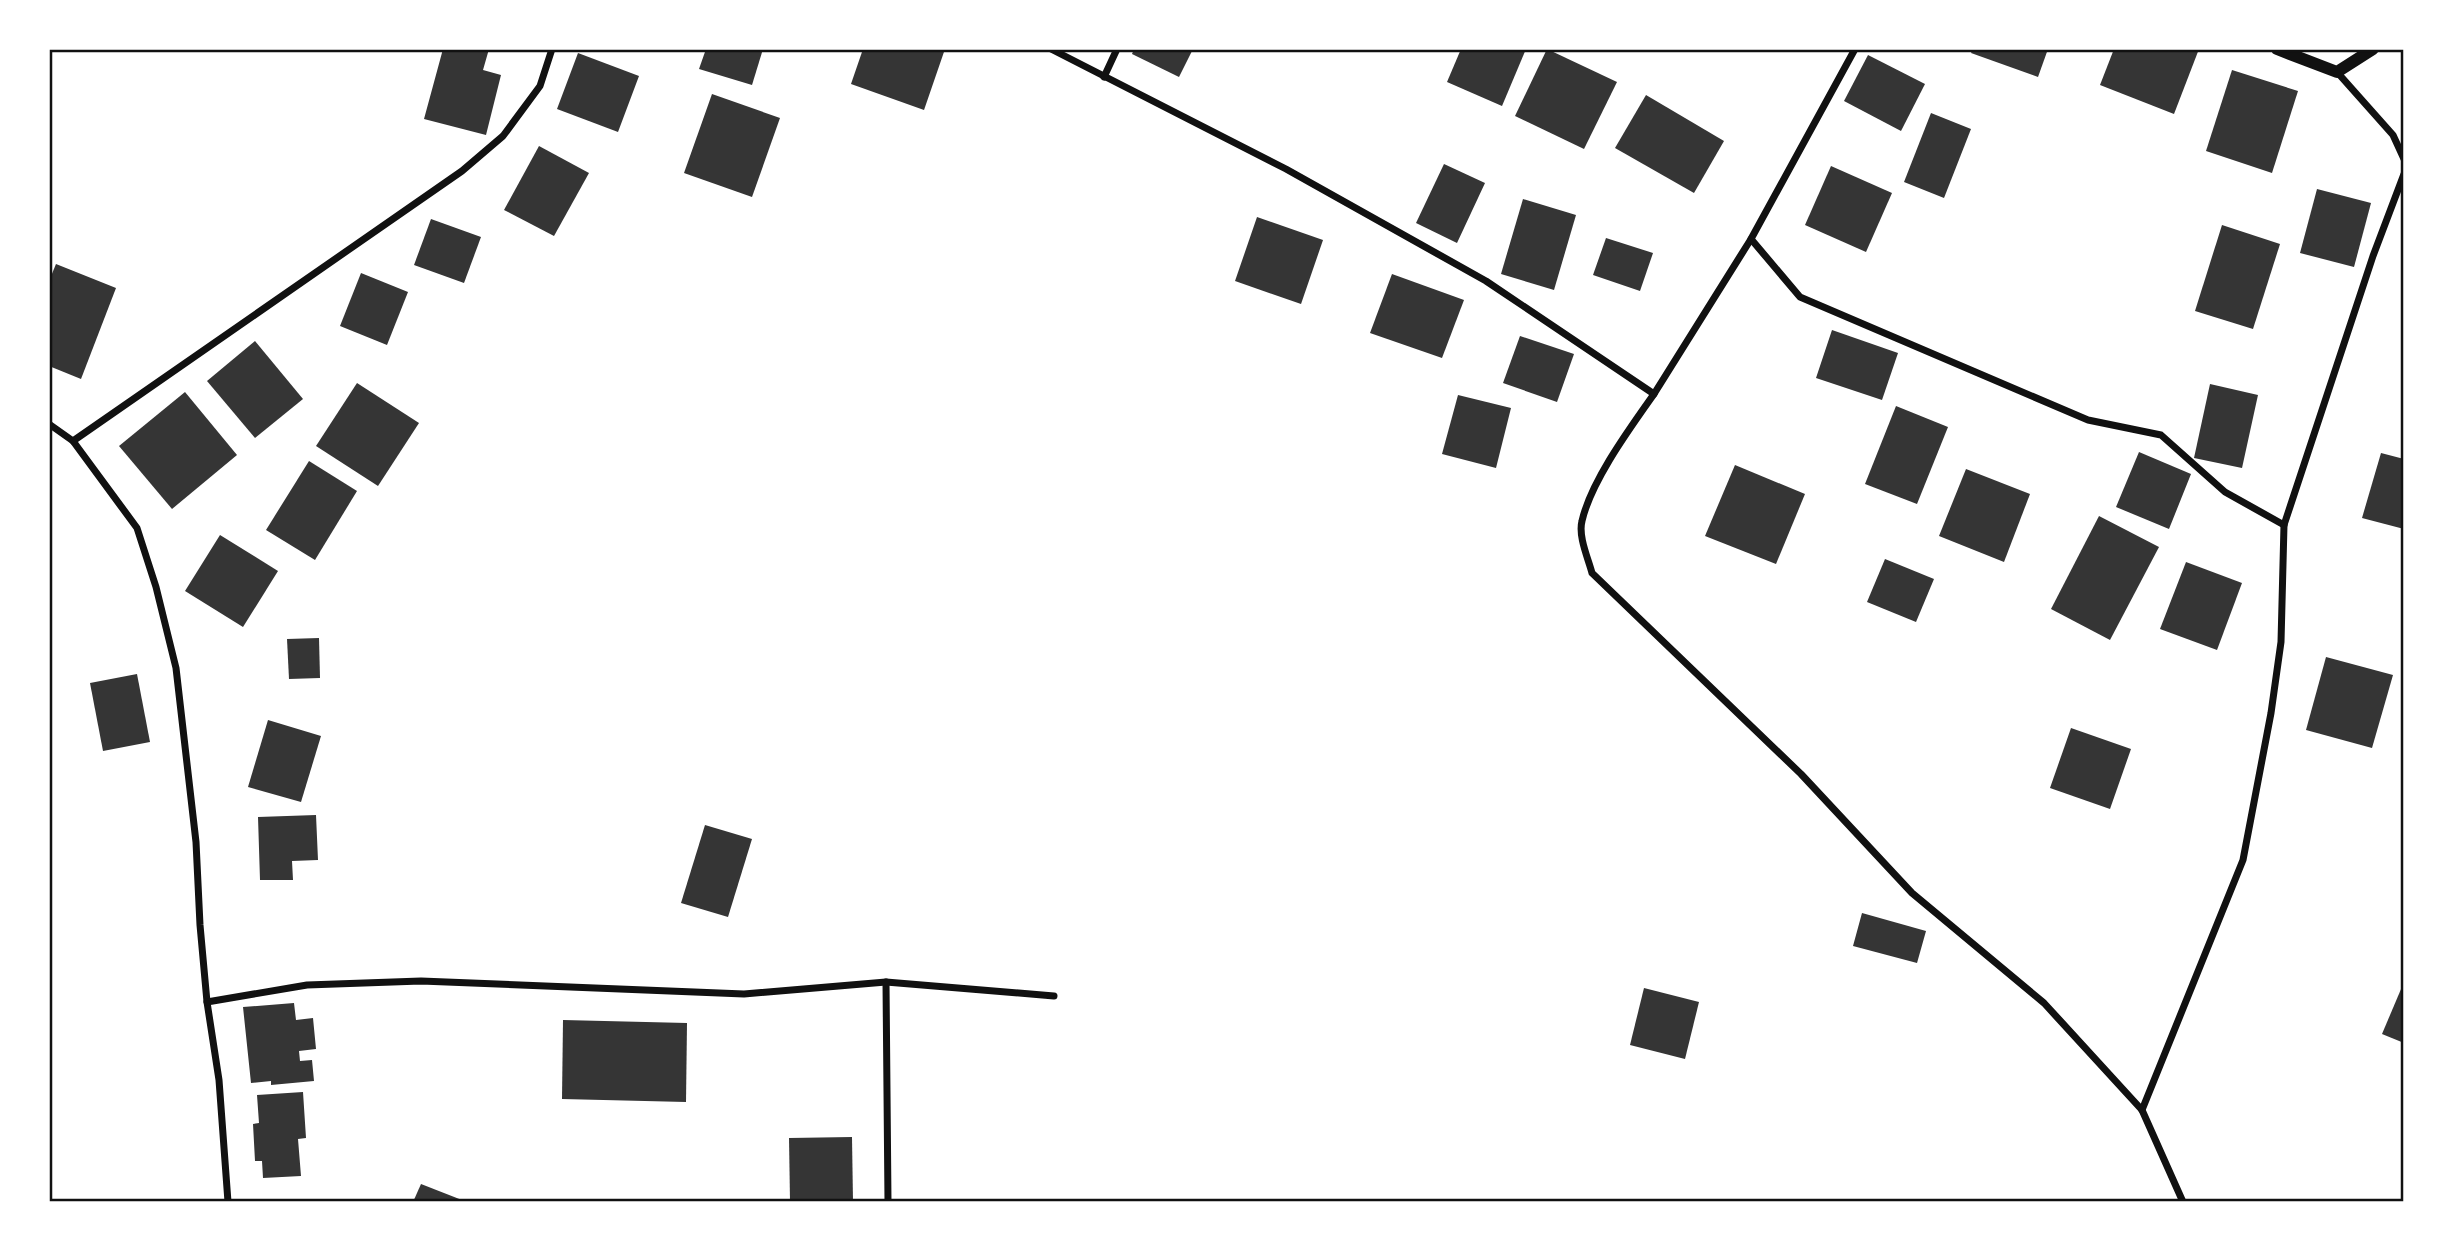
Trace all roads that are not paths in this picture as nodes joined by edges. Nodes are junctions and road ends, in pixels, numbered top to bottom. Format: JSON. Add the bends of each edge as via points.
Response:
{"nodes":[{"id":1,"x":552,"y":49,"type":"edge"},
{"id":2,"x":1051,"y":49,"type":"edge"},
{"id":3,"x":1117,"y":49,"type":"edge"},
{"id":4,"x":1855,"y":49,"type":"edge"},
{"id":5,"x":2277,"y":49,"type":"edge"},
{"id":6,"x":2373,"y":49,"type":"edge"},
{"id":7,"x":2337,"y":72,"type":"junction"},
{"id":8,"x":1104,"y":76,"type":"junction"},
{"id":9,"x":2404,"y":159,"type":"edge"},
{"id":10,"x":2404,"y":174,"type":"edge"},
{"id":11,"x":1751,"y":239,"type":"junction"},
{"id":12,"x":1654,"y":394,"type":"junction"},
{"id":13,"x":49,"y":424,"type":"edge"},
{"id":14,"x":73,"y":441,"type":"junction"},
{"id":15,"x":2284,"y":525,"type":"junction"},
{"id":16,"x":886,"y":982,"type":"junction"},
{"id":17,"x":1054,"y":996,"type":"dead end"},
{"id":18,"x":207,"y":1002,"type":"junction"},
{"id":19,"x":2142,"y":1110,"type":"junction"},
{"id":20,"x":228,"y":1202,"type":"edge"},
{"id":21,"x":888,"y":1202,"type":"edge"},
{"id":22,"x":2183,"y":1202,"type":"edge"}],
"edges":[{"from":1,"to":14,"type":"street","via":[[540,86],[503,136],[462,171]]},
{"from":2,"to":8,"type":"street"},
{"from":3,"to":8,"type":"street"},
{"from":4,"to":11,"type":"street"},
{"from":5,"to":7,"type":"street"},
{"from":6,"to":7,"type":"street"},
{"from":7,"to":9,"type":"street","via":[[2393,135]]},
{"from":8,"to":12,"type":"street","via":[[1286,169],[1486,281]]},
{"from":10,"to":15,"type":"street"},
{"from":11,"to":12,"type":"street"},
{"from":11,"to":15,"type":"street","via":[[1800,297],[2088,420],[2161,435],[2225,492]]},
{"from":12,"to":19,"type":"street","via":[[1618,447],[1581,523],[1592,573],[1801,774],[1912,893],[2044,1003]]},
{"from":13,"to":14,"type":"street"},
{"from":14,"to":18,"type":"street","via":[[137,528],[176,668],[196,842]]},
{"from":15,"to":19,"type":"street","via":[[2281,642],[2243,860]]},
{"from":16,"to":17,"type":"street"},
{"from":16,"to":18,"type":"street","via":[[744,994],[409,982],[307,985]]},
{"from":16,"to":21,"type":"street"},
{"from":18,"to":20,"type":"street","via":[[219,1080]]},
{"from":19,"to":22,"type":"street"}]}
